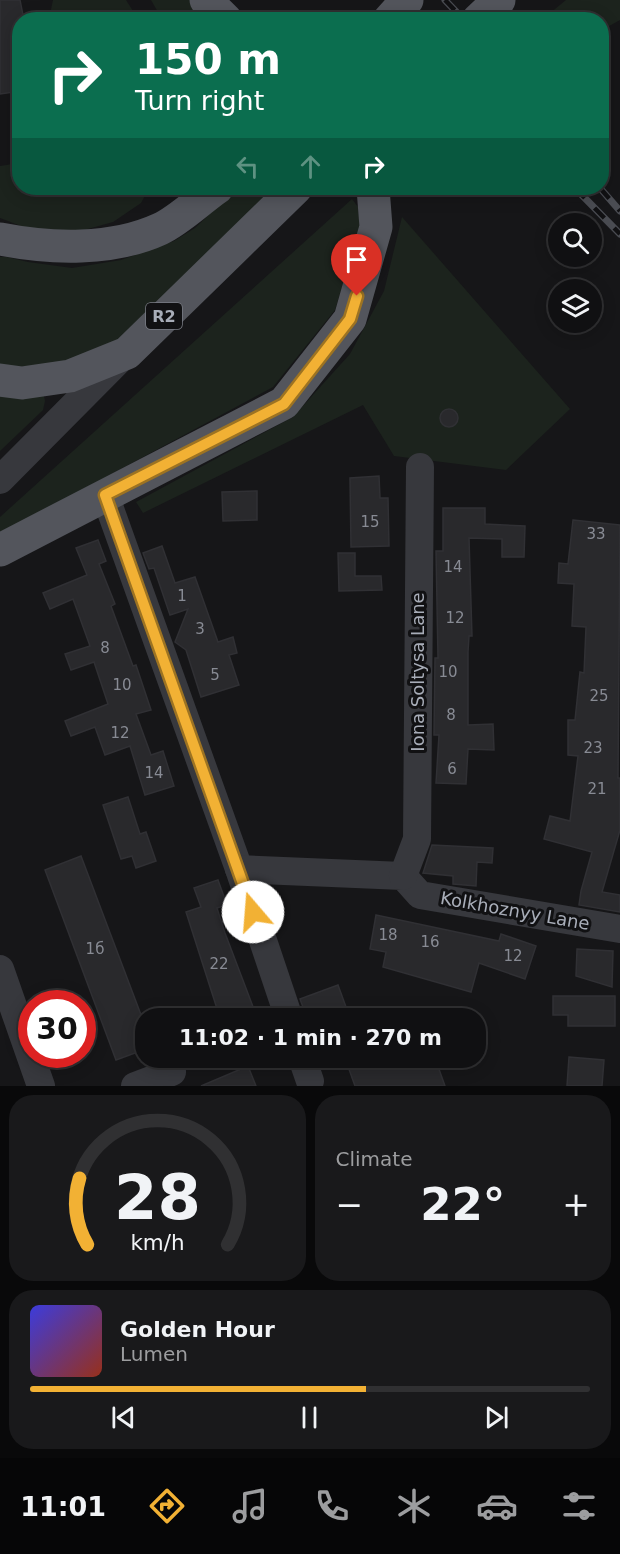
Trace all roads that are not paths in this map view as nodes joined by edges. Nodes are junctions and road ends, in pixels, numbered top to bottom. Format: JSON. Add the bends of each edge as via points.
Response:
{"nodes":[{"id":1,"x":206,"y":0,"type":"edge"},
{"id":2,"x":407,"y":0,"type":"edge"},
{"id":3,"x":499,"y":0,"type":"edge"},
{"id":4,"x":218,"y":12,"type":"edge"},
{"id":5,"x":396,"y":12,"type":"edge"},
{"id":6,"x":486,"y":12,"type":"edge"},
{"id":7,"x":207,"y":195,"type":"edge"},
{"id":8,"x":289,"y":195,"type":"edge"},
{"id":9,"x":374,"y":195,"type":"edge"},
{"id":10,"x":0,"y":239,"type":"edge"},
{"id":11,"x":127,"y":353,"type":"junction"},
{"id":12,"x":0,"y":380,"type":"edge"},
{"id":13,"x":420,"y":467,"type":"dead end"},
{"id":14,"x":0,"y":480,"type":"edge"},
{"id":15,"x":105,"y":495,"type":"junction"},
{"id":16,"x":0,"y":550,"type":"edge"},
{"id":17,"x":239,"y":869,"type":"junction"},
{"id":18,"x":403,"y":876,"type":"junction"},
{"id":19,"x":620,"y":929,"type":"edge"},
{"id":20,"x":0,"y":969,"type":"edge"},
{"id":21,"x":286,"y":1008,"type":"edge"},
{"id":22,"x":172,"y":1072,"type":"dead end"},
{"id":23,"x":41,"y":1086,"type":"edge"},
{"id":24,"x":135,"y":1086,"type":"edge"}],
"edges":[{"from":1,"to":4,"type":"main road"},
{"from":2,"to":5,"type":"main road","bridge":true},
{"from":3,"to":6,"type":"main road"},
{"from":7,"to":10,"type":"main road","via":[[162,228],[115,243],[65,246]]},
{"from":8,"to":11,"type":"main road","number":"R2"},
{"from":9,"to":15,"type":"main road","via":[[376,227],[350,319],[284,404]]},
{"from":11,"to":12,"type":"main road","number":"R2","via":[[70,376],[22,383]]},
{"from":11,"to":14,"type":"street"},
{"from":13,"to":18,"type":"street","name":"Iona Soltysa Lane","via":[[417,839]]},
{"from":15,"to":16,"type":"main road"},
{"from":15,"to":17,"type":"street"},
{"from":17,"to":18,"type":"street"},
{"from":17,"to":21,"type":"street"},
{"from":18,"to":19,"type":"street","name":"Kolkhoznyy Lane","via":[[420,895]]},
{"from":20,"to":23,"type":"street"},
{"from":22,"to":24,"type":"street"}]}
